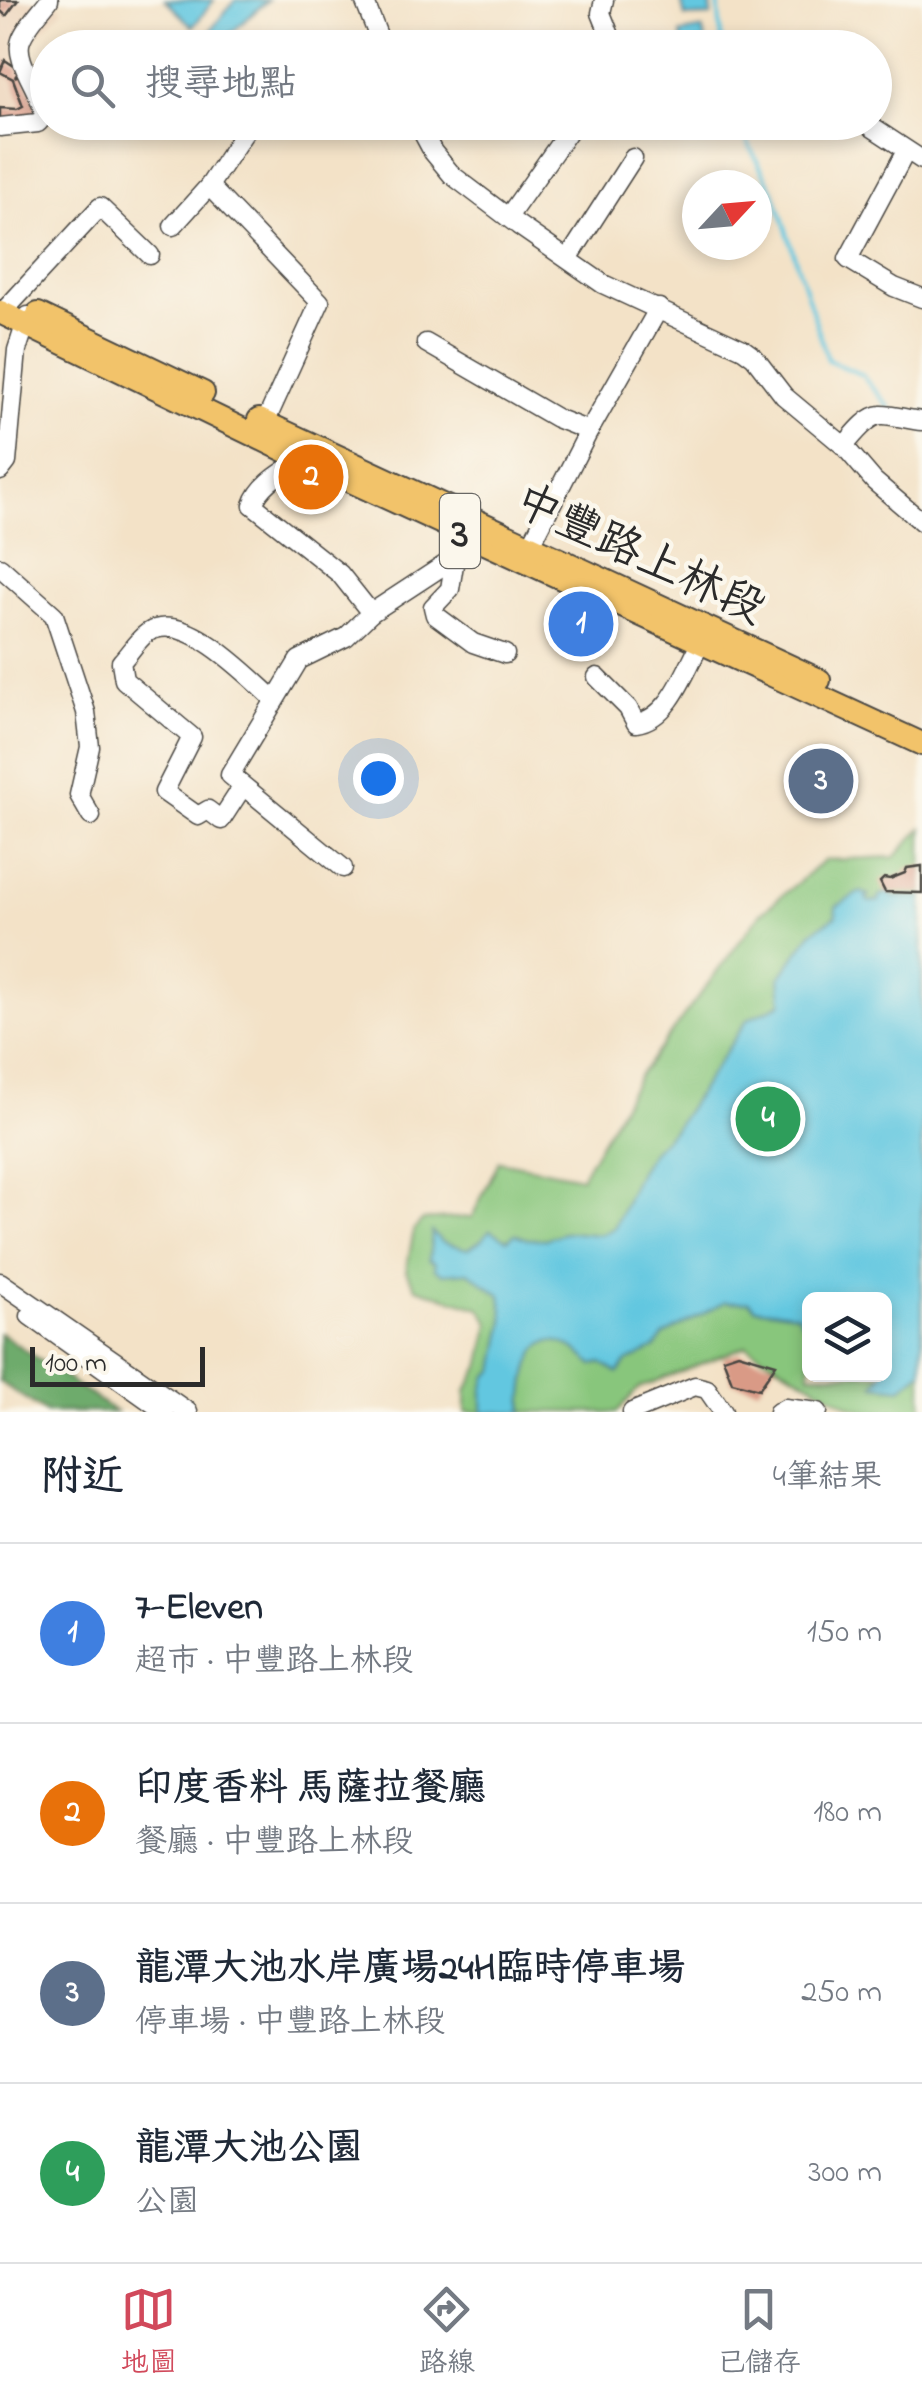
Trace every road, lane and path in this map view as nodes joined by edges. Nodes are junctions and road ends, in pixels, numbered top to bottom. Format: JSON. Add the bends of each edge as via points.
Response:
{"nodes":[{"id":1,"x":49,"y":0,"type":"edge"},
{"id":2,"x":364,"y":0,"type":"edge"},
{"id":3,"x":604,"y":0,"type":"edge"},
{"id":4,"x":376,"y":30,"type":"edge"},
{"id":5,"x":608,"y":30,"type":"edge"},
{"id":6,"x":30,"y":76,"type":"edge"},
{"id":7,"x":30,"y":124,"type":"edge"},
{"id":8,"x":0,"y":127,"type":"edge"},
{"id":9,"x":239,"y":140,"type":"edge"},
{"id":10,"x":427,"y":140,"type":"edge"},
{"id":11,"x":562,"y":140,"type":"edge"},
{"id":12,"x":891,"y":140,"type":"edge"},
{"id":13,"x":914,"y":155,"type":"edge"},
{"id":14,"x":633,"y":158,"type":"dead end"},
{"id":15,"x":209,"y":186,"type":"junction"},
{"id":16,"x":508,"y":217,"type":"junction"},
{"id":17,"x":173,"y":226,"type":"dead end"},
{"id":18,"x":150,"y":255,"type":"dead end"},
{"id":19,"x":568,"y":259,"type":"junction"},
{"id":20,"x":922,"y":298,"type":"edge"},
{"id":21,"x":659,"y":308,"type":"junction"},
{"id":22,"x":11,"y":310,"type":"edge"},
{"id":23,"x":426,"y":343,"type":"dead end"},
{"id":24,"x":922,"y":420,"type":"edge"},
{"id":25,"x":264,"y":423,"type":"junction"},
{"id":26,"x":588,"y":431,"type":"junction"},
{"id":27,"x":844,"y":446,"type":"junction"},
{"id":28,"x":303,"y":459,"type":"junction"},
{"id":29,"x":0,"y":471,"type":"edge"},
{"id":30,"x":922,"y":522,"type":"edge"},
{"id":31,"x":482,"y":531,"type":"junction"},
{"id":32,"x":526,"y":552,"type":"junction"},
{"id":33,"x":455,"y":558,"type":"junction"},
{"id":34,"x":0,"y":567,"type":"edge"},
{"id":35,"x":371,"y":612,"type":"junction"},
{"id":36,"x":701,"y":642,"type":"junction"},
{"id":37,"x":505,"y":654,"type":"dead end"},
{"id":38,"x":597,"y":678,"type":"dead end"},
{"id":39,"x":273,"y":698,"type":"junction"},
{"id":40,"x":922,"y":728,"type":"edge"},
{"id":41,"x":922,"y":744,"type":"edge"},
{"id":42,"x":243,"y":786,"type":"junction"},
{"id":43,"x":91,"y":816,"type":"dead end"},
{"id":44,"x":343,"y":868,"type":"dead end"},
{"id":45,"x":0,"y":1282,"type":"edge"},
{"id":46,"x":0,"y":1296,"type":"edge"},
{"id":47,"x":165,"y":1412,"type":"edge"},
{"id":48,"x":188,"y":1412,"type":"edge"},
{"id":49,"x":632,"y":1412,"type":"edge"},
{"id":50,"x":723,"y":1412,"type":"edge"},
{"id":51,"x":778,"y":1412,"type":"edge"},
{"id":52,"x":818,"y":1412,"type":"edge"}],
"edges":[{"from":1,"to":6,"type":"street","via":[[20,41]]},
{"from":2,"to":4,"type":"street"},
{"from":3,"to":5,"type":"street"},
{"from":7,"to":8,"type":"street"},
{"from":9,"to":15,"type":"street"},
{"from":10,"to":16,"type":"street","via":[[452,175]]},
{"from":11,"to":16,"type":"street"},
{"from":12,"to":13,"type":"street"},
{"from":13,"to":20,"type":"street","via":[[848,259]]},
{"from":14,"to":19,"type":"street"},
{"from":15,"to":17,"type":"street"},
{"from":15,"to":25,"type":"street","via":[[320,302]]},
{"from":16,"to":19,"type":"street"},
{"from":18,"to":22,"type":"street","via":[[100,206]]},
{"from":19,"to":21,"type":"street"},
{"from":21,"to":26,"type":"street"},
{"from":21,"to":27,"type":"street","via":[[754,357],[784,396]]},
{"from":22,"to":25,"type":"main road","name":"中豐路上林段","number":"3","via":[[77,330]]},
{"from":22,"to":28,"type":"main road","name":"中豐路上林段","number":"3"},
{"from":22,"to":29,"type":"street","via":[[17,350],[7,462]]},
{"from":23,"to":26,"type":"street"},
{"from":24,"to":27,"type":"street","via":[[882,414]]},
{"from":25,"to":31,"type":"main road","name":"中豐路上林段","number":"3"},
{"from":26,"to":32,"type":"street"},
{"from":27,"to":30,"type":"street"},
{"from":28,"to":31,"type":"main road","name":"中豐路上林段","number":"3"},
{"from":28,"to":35,"type":"street","via":[[270,480],[253,505],[340,574]]},
{"from":31,"to":32,"type":"main road","name":"中豐路上林段","number":"3"},
{"from":31,"to":33,"type":"street"},
{"from":32,"to":36,"type":"main road","name":"中豐路上林段","number":"3"},
{"from":32,"to":40,"type":"main road","name":"中豐路上林段","number":"3"},
{"from":33,"to":35,"type":"street"},
{"from":33,"to":37,"type":"street","via":[[450,589],[433,607],[434,615],[473,643]]},
{"from":34,"to":43,"type":"street","via":[[54,615],[86,712],[90,746],[79,795]]},
{"from":35,"to":39,"type":"street","via":[[346,637],[299,660]]},
{"from":36,"to":38,"type":"street","via":[[661,713],[642,724]]},
{"from":36,"to":41,"type":"main road","name":"中豐路上林段","number":"3"},
{"from":39,"to":42,"type":"street","via":[[230,775]]},
{"from":39,"to":42,"type":"street","via":[[188,633],[148,632],[121,662],[124,680],[192,737],[164,792],[198,816],[208,810],[221,820]]},
{"from":42,"to":44,"type":"street"},
{"from":45,"to":48,"type":"street"},
{"from":46,"to":47,"type":"street"},
{"from":49,"to":50,"type":"street","via":[[695,1386],[707,1390]]},
{"from":51,"to":52,"type":"street"}]}
